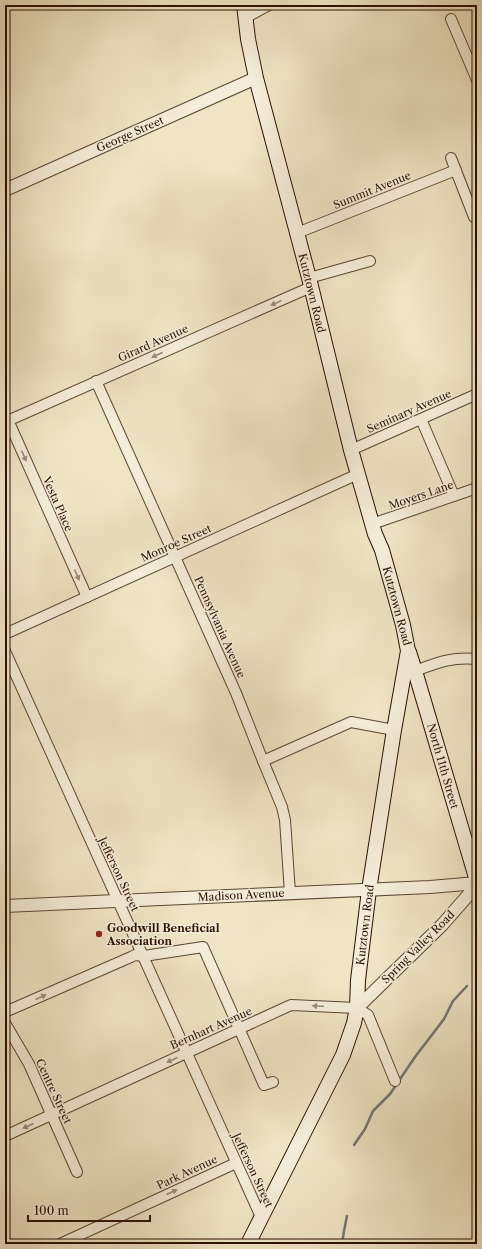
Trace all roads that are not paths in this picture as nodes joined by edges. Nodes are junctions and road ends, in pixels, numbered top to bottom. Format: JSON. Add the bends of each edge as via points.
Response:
{"nodes":[{"id":1,"x":269,"y":5,"type":"edge"},
{"id":2,"x":245,"y":11,"type":"edge"},
{"id":3,"x":451,"y":19,"type":"dead end"},
{"id":4,"x":256,"y":78,"type":"junction"},
{"id":5,"x":477,"y":80,"type":"edge"},
{"id":6,"x":451,"y":158,"type":"dead end"},
{"id":7,"x":456,"y":170,"type":"junction"},
{"id":8,"x":5,"y":190,"type":"edge"},
{"id":9,"x":474,"y":217,"type":"dead end"},
{"id":10,"x":297,"y":233,"type":"junction"},
{"id":11,"x":370,"y":261,"type":"dead end"},
{"id":12,"x":310,"y":283,"type":"junction"},
{"id":13,"x":96,"y":381,"type":"junction"},
{"id":14,"x":477,"y":394,"type":"edge"},
{"id":15,"x":421,"y":419,"type":"junction"},
{"id":16,"x":6,"y":421,"type":"edge"},
{"id":17,"x":351,"y":450,"type":"junction"},
{"id":18,"x":358,"y":474,"type":"junction"},
{"id":19,"x":477,"y":488,"type":"edge"},
{"id":20,"x":454,"y":496,"type":"junction"},
{"id":21,"x":372,"y":524,"type":"junction"},
{"id":22,"x":175,"y":556,"type":"junction"},
{"id":23,"x":87,"y":597,"type":"junction"},
{"id":24,"x":5,"y":634,"type":"edge"},
{"id":25,"x":5,"y":651,"type":"edge"},
{"id":26,"x":408,"y":651,"type":"junction"},
{"id":27,"x":477,"y":659,"type":"edge"},
{"id":28,"x":415,"y":671,"type":"junction"},
{"id":29,"x":394,"y":730,"type":"junction"},
{"id":30,"x":262,"y":761,"type":"junction"},
{"id":31,"x":477,"y":883,"type":"edge"},
{"id":32,"x":369,"y":890,"type":"junction"},
{"id":33,"x":290,"y":893,"type":"junction"},
{"id":34,"x":119,"y":901,"type":"junction"},
{"id":35,"x":5,"y":906,"type":"edge"},
{"id":36,"x":144,"y":956,"type":"junction"},
{"id":37,"x":357,"y":1008,"type":"junction"},
{"id":38,"x":5,"y":1012,"type":"edge"},
{"id":39,"x":5,"y":1023,"type":"edge"},
{"id":40,"x":239,"y":1029,"type":"junction"},
{"id":41,"x":186,"y":1053,"type":"junction"},
{"id":42,"x":395,"y":1081,"type":"dead end"},
{"id":43,"x":273,"y":1082,"type":"dead end"},
{"id":44,"x":52,"y":1115,"type":"junction"},
{"id":45,"x":5,"y":1136,"type":"edge"},
{"id":46,"x":236,"y":1163,"type":"junction"},
{"id":47,"x":77,"y":1172,"type":"dead end"},
{"id":48,"x":261,"y":1217,"type":"junction"},
{"id":49,"x":5,"y":1243,"type":"edge"},
{"id":50,"x":9,"y":1244,"type":"edge"},
{"id":51,"x":60,"y":1244,"type":"edge"},
{"id":52,"x":248,"y":1244,"type":"edge"}],
"edges":[{"from":1,"to":2,"type":"street"},
{"from":2,"to":4,"type":"main road","name":"Kutztown Road"},
{"from":3,"to":5,"type":"street"},
{"from":4,"to":8,"type":"street","name":"George Street"},
{"from":4,"to":10,"type":"main road","name":"Kutztown Road"},
{"from":6,"to":7,"type":"street"},
{"from":7,"to":9,"type":"street"},
{"from":7,"to":10,"type":"street","name":"Summit Avenue"},
{"from":10,"to":12,"type":"main road","name":"Kutztown Road"},
{"from":11,"to":12,"type":"street","name":"Girard Avenue"},
{"from":12,"to":13,"type":"street","name":"Girard Avenue","one_way":true},
{"from":12,"to":17,"type":"main road","name":"Kutztown Road"},
{"from":13,"to":16,"type":"street","name":"Girard Avenue"},
{"from":13,"to":22,"type":"street","name":"Pennsylvania Avenue"},
{"from":14,"to":15,"type":"street","name":"Seminary Avenue"},
{"from":15,"to":17,"type":"street","name":"Seminary Avenue"},
{"from":15,"to":20,"type":"street"},
{"from":16,"to":23,"type":"street","name":"Vesta Place","one_way":true},
{"from":17,"to":18,"type":"main road","name":"Kutztown Road"},
{"from":18,"to":21,"type":"main road","name":"Kutztown Road"},
{"from":18,"to":22,"type":"street","name":"Monroe Street"},
{"from":19,"to":20,"type":"street","name":"Moyers Lane"},
{"from":20,"to":21,"type":"street","name":"Moyers Lane"},
{"from":21,"to":26,"type":"main road","name":"Kutztown Road","via":[[382,550]]},
{"from":22,"to":23,"type":"street","name":"Monroe Street"},
{"from":22,"to":30,"type":"street","name":"Pennsylvania Avenue","via":[[236,693]]},
{"from":23,"to":24,"type":"street","name":"Monroe Street"},
{"from":25,"to":34,"type":"street","name":"Jefferson Street"},
{"from":26,"to":28,"type":"main road","name":"North 11th Street"},
{"from":26,"to":29,"type":"main road","name":"Kutztown Road"},
{"from":27,"to":28,"type":"street","via":[[445,660]]},
{"from":28,"to":31,"type":"main road","name":"North 11th Street"},
{"from":29,"to":30,"type":"street","via":[[350,722]]},
{"from":29,"to":32,"type":"main road","name":"Kutztown Road"},
{"from":30,"to":33,"type":"street","name":"Pennsylvania Avenue","via":[[285,820]]},
{"from":31,"to":32,"type":"street","name":"Madison Avenue"},
{"from":31,"to":37,"type":"street","name":"Spring Valley Road","via":[[442,925]]},
{"from":32,"to":33,"type":"street","name":"Madison Avenue"},
{"from":32,"to":37,"type":"main road","name":"Kutztown Road"},
{"from":33,"to":34,"type":"street","name":"Madison Avenue"},
{"from":34,"to":35,"type":"street","name":"Madison Avenue"},
{"from":34,"to":36,"type":"street","name":"Jefferson Street"},
{"from":38,"to":36,"type":"street","one_way":true,"via":[[122,960],[135,955]]},
{"from":36,"to":40,"type":"street","via":[[203,947]]},
{"from":36,"to":41,"type":"street","name":"Jefferson Street"},
{"from":37,"to":40,"type":"street","name":"Bernhart Avenue","one_way":true,"via":[[291,1005]]},
{"from":37,"to":42,"type":"street","via":[[368,1015]]},
{"from":37,"to":48,"type":"main road","name":"Kutztown Road","via":[[343,1055]]},
{"from":39,"to":44,"type":"street","name":"Centre Street"},
{"from":40,"to":41,"type":"street","name":"Bernhart Avenue"},
{"from":40,"to":43,"type":"street","via":[[264,1085]]},
{"from":41,"to":44,"type":"street","name":"Bernhart Avenue","one_way":true},
{"from":41,"to":46,"type":"street","name":"Jefferson Street"},
{"from":44,"to":45,"type":"street","name":"Bernhart Avenue","one_way":true},
{"from":44,"to":47,"type":"street","name":"Centre Street"},
{"from":46,"to":48,"type":"street","name":"Jefferson Street"},
{"from":51,"to":46,"type":"street","name":"Park Avenue","one_way":true},
{"from":48,"to":52,"type":"main road","name":"Kutztown Road"},
{"from":49,"to":50,"type":"street"}]}
